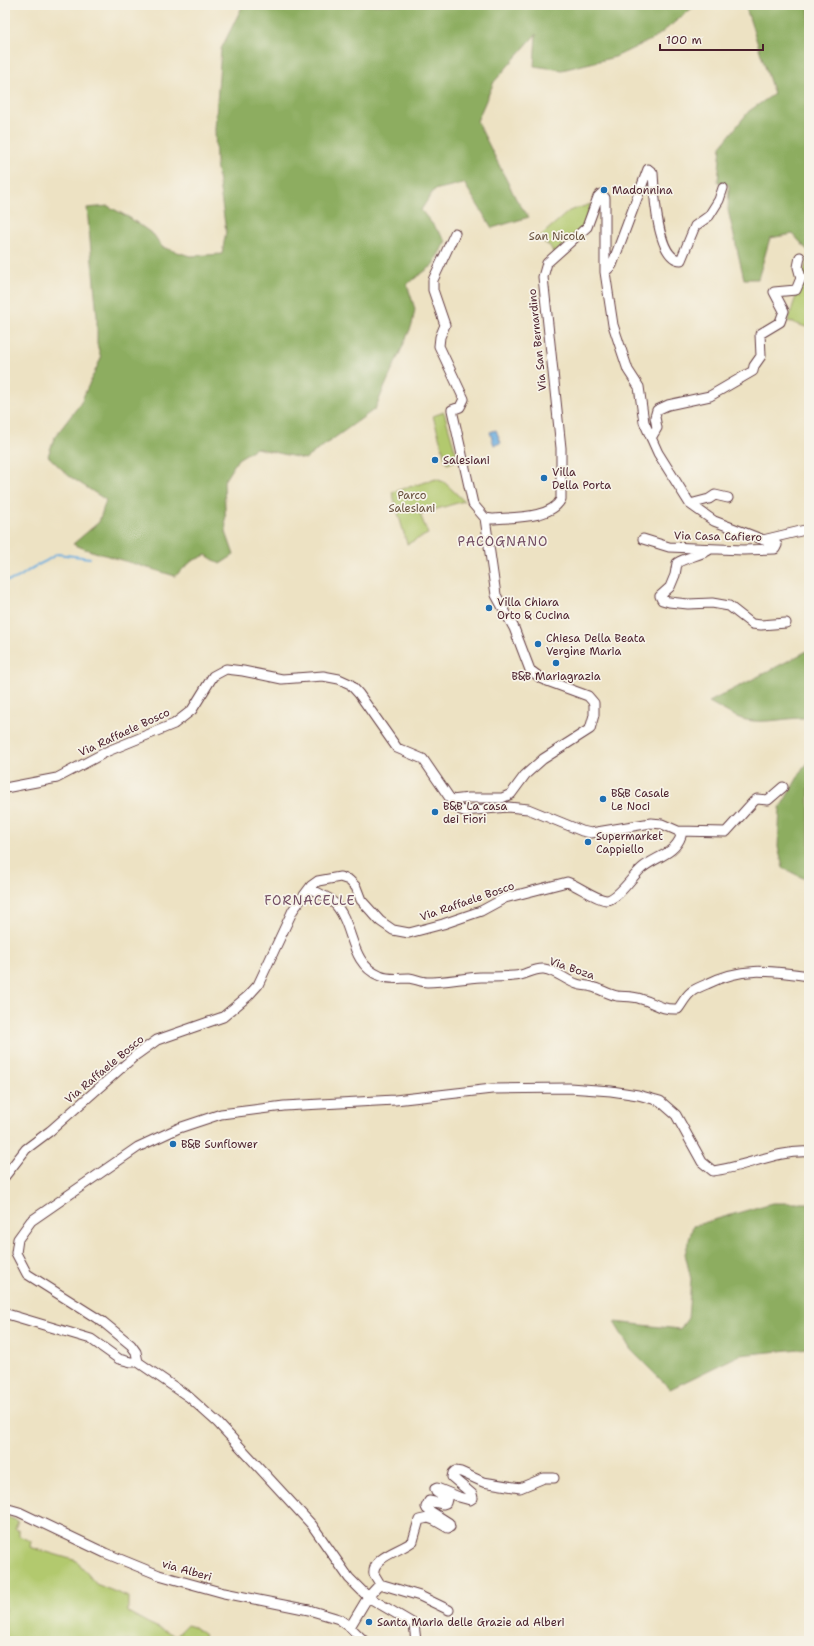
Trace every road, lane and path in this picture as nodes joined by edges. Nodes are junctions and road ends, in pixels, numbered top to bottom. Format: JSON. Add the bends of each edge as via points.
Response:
{"nodes":[{"id":1,"x":723,"y":188,"type":"dead end"},
{"id":2,"x":455,"y":233,"type":"dead end"},
{"id":3,"x":800,"y":257,"type":"dead end"},
{"id":4,"x":605,"y":272,"type":"junction"},
{"id":5,"x":651,"y":438,"type":"junction"},
{"id":6,"x":728,"y":498,"type":"dead end"},
{"id":7,"x":690,"y":504,"type":"junction"},
{"id":8,"x":485,"y":518,"type":"junction"},
{"id":9,"x":809,"y":529,"type":"edge"},
{"id":10,"x":643,"y":539,"type":"dead end"},
{"id":11,"x":764,"y":540,"type":"junction"},
{"id":12,"x":711,"y":549,"type":"junction"},
{"id":13,"x":786,"y":623,"type":"dead end"},
{"id":14,"x":783,"y":787,"type":"dead end"},
{"id":15,"x":5,"y":788,"type":"edge"},
{"id":16,"x":452,"y":800,"type":"junction"},
{"id":17,"x":678,"y":831,"type":"junction"},
{"id":18,"x":311,"y":886,"type":"junction"},
{"id":19,"x":809,"y":976,"type":"edge"},
{"id":20,"x":809,"y":1152,"type":"edge"},
{"id":21,"x":5,"y":1176,"type":"edge"},
{"id":22,"x":5,"y":1312,"type":"edge"},
{"id":23,"x":138,"y":1362,"type":"junction"},
{"id":24,"x":554,"y":1478,"type":"dead end"},
{"id":25,"x":5,"y":1508,"type":"edge"},
{"id":26,"x":380,"y":1584,"type":"junction"},
{"id":27,"x":368,"y":1598,"type":"junction"},
{"id":28,"x":449,"y":1610,"type":"dead end"},
{"id":29,"x":350,"y":1627,"type":"junction"},
{"id":30,"x":364,"y":1641,"type":"edge"},
{"id":31,"x":416,"y":1641,"type":"edge"}],
"edges":[{"from":1,"to":4,"type":"street","via":[[709,216],[695,226],[681,260],[676,260],[668,254],[662,240],[655,204],[653,173],[648,169],[612,264]]},
{"from":2,"to":8,"type":"street","via":[[433,280],[433,290],[445,325],[439,346],[464,399],[460,407],[452,410],[473,504]]},
{"from":3,"to":5,"type":"street","via":[[798,267],[801,278],[796,290],[774,292],[784,311],[780,322],[760,334],[761,356],[752,371],[710,396],[668,405],[657,410],[657,428]]},
{"from":4,"to":5,"type":"street","name":"Via San Bernardino","via":[[613,326],[628,370],[639,387],[644,422]]},
{"from":4,"to":8,"type":"street","name":"Via San Bernardino","via":[[605,198],[601,194],[587,227],[547,263],[543,276],[561,448],[561,499],[544,514]]},
{"from":5,"to":7,"type":"street","name":"Via San Bernardino"},
{"from":6,"to":7,"type":"street","via":[[715,495]]},
{"from":7,"to":11,"type":"street","name":"Via San Bernardino","via":[[714,521]]},
{"from":8,"to":16,"type":"street","via":[[496,595],[514,628],[530,670],[542,679],[588,696],[594,703],[594,715],[590,729],[544,759],[525,775],[511,794],[502,798]]},
{"from":9,"to":11,"type":"street","name":"Via Casa Cafiero"},
{"from":10,"to":12,"type":"street","name":"Via Casa Cafiero","via":[[669,547]]},
{"from":11,"to":12,"type":"street","name":"Via Casa Cafiero","via":[[777,545],[776,549]]},
{"from":12,"to":13,"type":"street","via":[[677,563],[670,587],[660,596],[662,600],[729,606],[752,624]]},
{"from":14,"to":17,"type":"street","via":[[768,800],[754,801],[726,832]]},
{"from":15,"to":16,"type":"street","name":"Via Raffaele Bosco","via":[[57,778],[108,751],[174,724],[192,710],[213,676],[226,669],[282,679],[323,676],[350,684],[397,748],[423,759]]},
{"from":16,"to":17,"type":"street","name":"Via Raffaele Bosco","via":[[458,809],[464,812],[508,807],[528,809],[591,833],[650,823],[662,824]]},
{"from":17,"to":18,"type":"street","name":"Via Raffaele Bosco","via":[[681,836],[676,847],[642,868],[613,898],[606,900],[567,882],[505,898],[481,911],[408,933],[393,930],[380,921],[361,900],[356,887],[344,877],[318,881]]},
{"from":18,"to":19,"type":"street","name":"Via Boza","via":[[311,889],[332,900],[339,908],[358,957],[377,975],[390,979],[453,981],[515,976],[544,969],[576,984],[615,996],[640,998],[671,1010],[678,1009],[692,992],[730,974],[770,971]]},
{"from":18,"to":21,"type":"street","name":"Via Raffaele Bosco","via":[[293,910],[258,985],[248,996],[223,1017],[157,1040],[136,1055],[26,1149]]},
{"from":20,"to":23,"type":"street","via":[[794,1151],[730,1169],[713,1171],[702,1162],[676,1115],[660,1102],[638,1095],[569,1088],[492,1089],[395,1100],[284,1106],[220,1114],[179,1128],[138,1147],[31,1222],[18,1239],[16,1253],[28,1274],[108,1327],[136,1352]]},
{"from":22,"to":23,"type":"street","via":[[91,1339],[119,1359]]},
{"from":23,"to":27,"type":"street","via":[[189,1398],[218,1423],[312,1525],[349,1578]]},
{"from":24,"to":26,"type":"street","via":[[544,1478],[520,1488],[483,1482],[455,1471],[452,1477],[472,1494],[473,1498],[470,1500],[435,1489],[448,1500],[443,1504],[429,1500],[426,1507],[449,1523],[450,1527],[428,1518],[419,1520],[413,1541],[381,1559],[375,1567],[374,1574]]},
{"from":25,"to":29,"type":"street","name":"via Alberi","via":[[159,1575],[224,1593],[309,1610],[339,1619]]},
{"from":26,"to":27,"type":"street"},
{"from":26,"to":28,"type":"street","via":[[420,1596]]},
{"from":27,"to":29,"type":"street"},
{"from":27,"to":31,"type":"street","via":[[414,1624]]},
{"from":29,"to":30,"type":"street","name":"via Alberi"}]}
